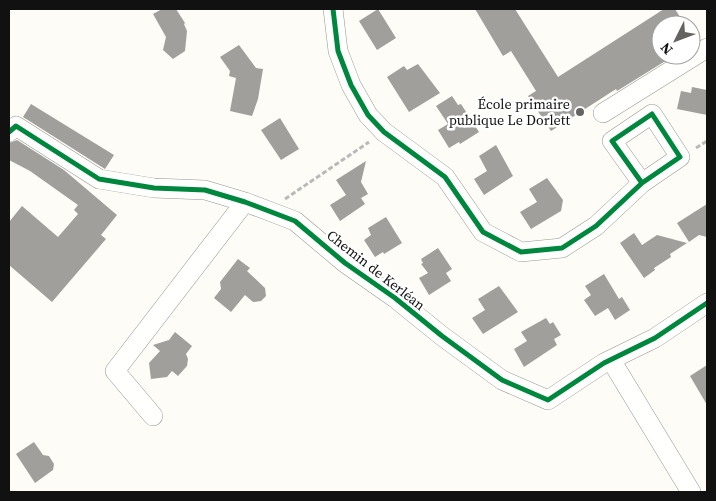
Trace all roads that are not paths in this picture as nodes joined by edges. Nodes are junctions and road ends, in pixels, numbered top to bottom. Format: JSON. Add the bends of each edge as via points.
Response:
{"nodes":[{"id":1,"x":333,"y":9,"type":"edge"},
{"id":2,"x":707,"y":48,"type":"edge"},
{"id":3,"x":603,"y":113,"type":"dead end"},
{"id":4,"x":9,"y":132,"type":"edge"},
{"id":5,"x":642,"y":184,"type":"dead end"},
{"id":6,"x":245,"y":202,"type":"junction"},
{"id":7,"x":707,"y":303,"type":"edge"},
{"id":8,"x":611,"y":360,"type":"junction"},
{"id":9,"x":153,"y":416,"type":"dead end"},
{"id":10,"x":691,"y":492,"type":"edge"}],
"edges":[{"from":1,"to":5,"type":"street","via":[[338,51],[368,115],[384,132],[445,177],[483,232],[521,252],[562,248],[596,226]]},
{"from":2,"to":3,"type":"street"},
{"from":4,"to":6,"type":"street","name":"Chemin de Kerléan","via":[[16,126],[98,179],[154,188],[205,190]]},
{"from":6,"to":8,"type":"street","name":"Chemin de Kerléan","via":[[295,221],[345,263],[502,380],[548,400]]},
{"from":6,"to":9,"type":"street","via":[[115,371]]},
{"from":7,"to":8,"type":"street","name":"Chemin de Kerléan","via":[[655,338]]},
{"from":8,"to":10,"type":"street"}]}
